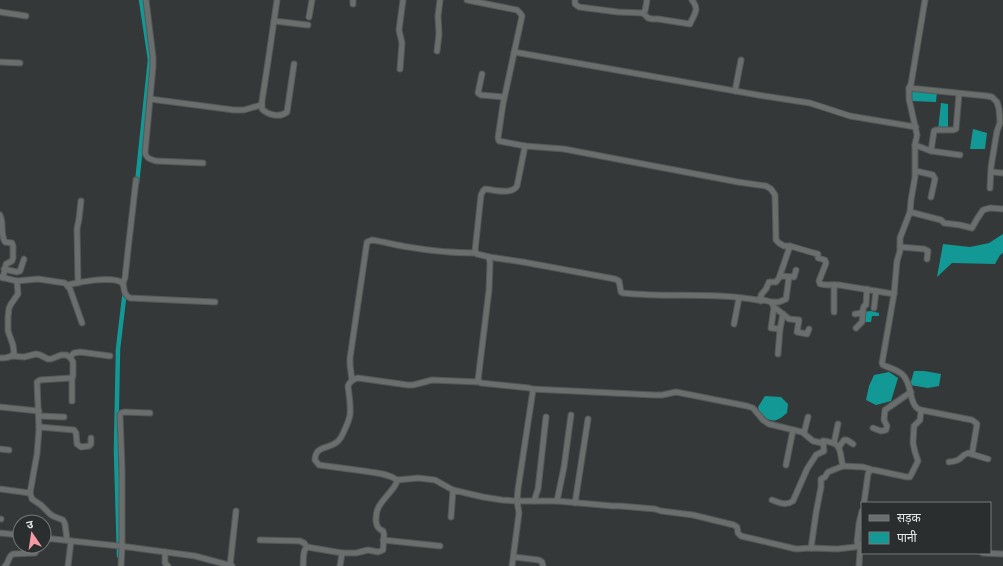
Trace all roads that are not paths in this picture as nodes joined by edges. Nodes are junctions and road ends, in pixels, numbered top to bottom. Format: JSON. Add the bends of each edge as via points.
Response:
{"nodes":[{"id":1,"x":146,"y":0,"type":"edge"},
{"id":2,"x":277,"y":0,"type":"edge"},
{"id":3,"x":312,"y":0,"type":"edge"},
{"id":4,"x":403,"y":0,"type":"edge"},
{"id":5,"x":440,"y":0,"type":"edge"},
{"id":6,"x":467,"y":0,"type":"edge"},
{"id":7,"x":575,"y":0,"type":"edge"},
{"id":8,"x":647,"y":0,"type":"edge"},
{"id":9,"x":692,"y":0,"type":"edge"},
{"id":10,"x":925,"y":0,"type":"edge"},
{"id":11,"x":0,"y":12,"type":"edge"},
{"id":12,"x":643,"y":13,"type":"junction"},
{"id":13,"x":26,"y":16,"type":"dead end"},
{"id":14,"x":309,"y":16,"type":"dead end"},
{"id":15,"x":274,"y":20,"type":"junction"},
{"id":16,"x":308,"y":25,"type":"dead end"},
{"id":17,"x":437,"y":51,"type":"dead end"},
{"id":18,"x":514,"y":52,"type":"junction"},
{"id":19,"x":741,"y":60,"type":"dead end"},
{"id":20,"x":0,"y":62,"type":"edge"},
{"id":21,"x":20,"y":63,"type":"dead end"},
{"id":22,"x":294,"y":64,"type":"dead end"},
{"id":23,"x":400,"y":69,"type":"dead end"},
{"id":24,"x":482,"y":74,"type":"dead end"},
{"id":25,"x":909,"y":88,"type":"junction"},
{"id":26,"x":735,"y":91,"type":"junction"},
{"id":27,"x":959,"y":94,"type":"junction"},
{"id":28,"x":504,"y":97,"type":"junction"},
{"id":29,"x":150,"y":99,"type":"junction"},
{"id":30,"x":261,"y":105,"type":"junction"},
{"id":31,"x":916,"y":127,"type":"junction"},
{"id":32,"x":915,"y":145,"type":"junction"},
{"id":33,"x":524,"y":146,"type":"junction"},
{"id":34,"x":931,"y":151,"type":"junction"},
{"id":35,"x":960,"y":155,"type":"dead end"},
{"id":36,"x":204,"y":163,"type":"dead end"},
{"id":37,"x":916,"y":171,"type":"junction"},
{"id":38,"x":992,"y":172,"type":"junction"},
{"id":39,"x":1003,"y":173,"type":"edge"},
{"id":40,"x":136,"y":180,"type":"dead end"},
{"id":41,"x":990,"y":188,"type":"dead end"},
{"id":42,"x":931,"y":196,"type":"dead end"},
{"id":43,"x":81,"y":201,"type":"dead end"},
{"id":44,"x":1003,"y":209,"type":"edge"},
{"id":45,"x":910,"y":212,"type":"junction"},
{"id":46,"x":0,"y":215,"type":"edge"},
{"id":47,"x":790,"y":246,"type":"junction"},
{"id":48,"x":900,"y":247,"type":"junction"},
{"id":49,"x":476,"y":253,"type":"junction"},
{"id":50,"x":489,"y":257,"type":"junction"},
{"id":51,"x":24,"y":259,"type":"dead end"},
{"id":52,"x":927,"y":259,"type":"dead end"},
{"id":53,"x":4,"y":269,"type":"junction"},
{"id":54,"x":796,"y":270,"type":"dead end"},
{"id":55,"x":780,"y":276,"type":"junction"},
{"id":56,"x":789,"y":277,"type":"junction"},
{"id":57,"x":2,"y":278,"type":"edge"},
{"id":58,"x":17,"y":281,"type":"junction"},
{"id":59,"x":78,"y":283,"type":"junction"},
{"id":60,"x":123,"y":283,"type":"junction"},
{"id":61,"x":67,"y":285,"type":"junction"},
{"id":62,"x":834,"y":285,"type":"junction"},
{"id":63,"x":867,"y":289,"type":"junction"},
{"id":64,"x":876,"y":291,"type":"junction"},
{"id":65,"x":894,"y":294,"type":"junction"},
{"id":66,"x":739,"y":298,"type":"junction"},
{"id":67,"x":759,"y":300,"type":"junction"},
{"id":68,"x":215,"y":302,"type":"dead end"},
{"id":69,"x":773,"y":304,"type":"junction"},
{"id":70,"x":874,"y":308,"type":"dead end"},
{"id":71,"x":834,"y":312,"type":"dead end"},
{"id":72,"x":863,"y":312,"type":"junction"},
{"id":73,"x":783,"y":314,"type":"junction"},
{"id":74,"x":855,"y":314,"type":"dead end"},
{"id":75,"x":82,"y":323,"type":"dead end"},
{"id":76,"x":734,"y":324,"type":"dead end"},
{"id":77,"x":856,"y":328,"type":"dead end"},
{"id":78,"x":780,"y":329,"type":"junction"},
{"id":79,"x":809,"y":329,"type":"dead end"},
{"id":80,"x":778,"y":354,"type":"dead end"},
{"id":81,"x":12,"y":356,"type":"junction"},
{"id":82,"x":110,"y":356,"type":"dead end"},
{"id":83,"x":70,"y":357,"type":"junction"},
{"id":84,"x":0,"y":358,"type":"edge"},
{"id":85,"x":72,"y":378,"type":"junction"},
{"id":86,"x":352,"y":380,"type":"junction"},
{"id":87,"x":479,"y":382,"type":"junction"},
{"id":88,"x":532,"y":389,"type":"junction"},
{"id":89,"x":911,"y":392,"type":"junction"},
{"id":90,"x":72,"y":401,"type":"dead end"},
{"id":91,"x":0,"y":407,"type":"edge"},
{"id":92,"x":922,"y":410,"type":"junction"},
{"id":93,"x":39,"y":413,"type":"junction"},
{"id":94,"x":150,"y":413,"type":"dead end"},
{"id":95,"x":571,"y":415,"type":"dead end"},
{"id":96,"x":64,"y":417,"type":"dead end"},
{"id":97,"x":546,"y":417,"type":"dead end"},
{"id":98,"x":808,"y":417,"type":"dead end"},
{"id":99,"x":588,"y":419,"type":"dead end"},
{"id":100,"x":838,"y":424,"type":"dead end"},
{"id":101,"x":39,"y":427,"type":"junction"},
{"id":102,"x":873,"y":428,"type":"dead end"},
{"id":103,"x":793,"y":430,"type":"junction"},
{"id":104,"x":804,"y":433,"type":"junction"},
{"id":105,"x":91,"y":438,"type":"dead end"},
{"id":106,"x":823,"y":441,"type":"junction"},
{"id":107,"x":853,"y":444,"type":"dead end"},
{"id":108,"x":836,"y":445,"type":"junction"},
{"id":109,"x":0,"y":450,"type":"edge"},
{"id":110,"x":9,"y":450,"type":"dead end"},
{"id":111,"x":972,"y":454,"type":"junction"},
{"id":112,"x":988,"y":459,"type":"dead end"},
{"id":113,"x":949,"y":462,"type":"dead end"},
{"id":114,"x":786,"y":465,"type":"dead end"},
{"id":115,"x":843,"y":466,"type":"junction"},
{"id":116,"x":870,"y":470,"type":"junction"},
{"id":117,"x":397,"y":480,"type":"junction"},
{"id":118,"x":0,"y":489,"type":"edge"},
{"id":119,"x":453,"y":490,"type":"junction"},
{"id":120,"x":30,"y":493,"type":"junction"},
{"id":121,"x":772,"y":500,"type":"dead end"},
{"id":122,"x":517,"y":501,"type":"junction"},
{"id":123,"x":534,"y":501,"type":"junction"},
{"id":124,"x":557,"y":501,"type":"junction"},
{"id":125,"x":864,"y":502,"type":"edge"},
{"id":126,"x":575,"y":503,"type":"junction"},
{"id":127,"x":236,"y":511,"type":"dead end"},
{"id":128,"x":861,"y":515,"type":"edge"},
{"id":129,"x":451,"y":517,"type":"dead end"},
{"id":130,"x":0,"y":533,"type":"edge"},
{"id":131,"x":12,"y":534,"type":"edge"},
{"id":132,"x":52,"y":539,"type":"edge"},
{"id":133,"x":69,"y":540,"type":"junction"},
{"id":134,"x":260,"y":540,"type":"dead end"},
{"id":135,"x":383,"y":540,"type":"junction"},
{"id":136,"x":860,"y":544,"type":"edge"},
{"id":137,"x":120,"y":546,"type":"junction"},
{"id":138,"x":440,"y":546,"type":"dead end"},
{"id":139,"x":307,"y":547,"type":"junction"},
{"id":140,"x":811,"y":548,"type":"junction"},
{"id":141,"x":165,"y":552,"type":"junction"},
{"id":142,"x":342,"y":553,"type":"junction"},
{"id":143,"x":991,"y":553,"type":"edge"},
{"id":144,"x":13,"y":554,"type":"edge"},
{"id":145,"x":1003,"y":554,"type":"edge"},
{"id":146,"x":514,"y":557,"type":"junction"},
{"id":147,"x":5,"y":566,"type":"edge"},
{"id":148,"x":68,"y":566,"type":"edge"},
{"id":149,"x":121,"y":566,"type":"edge"},
{"id":150,"x":168,"y":566,"type":"edge"},
{"id":151,"x":231,"y":566,"type":"edge"},
{"id":152,"x":303,"y":566,"type":"edge"},
{"id":153,"x":340,"y":566,"type":"edge"},
{"id":154,"x":512,"y":566,"type":"edge"},
{"id":155,"x":543,"y":566,"type":"edge"},
{"id":156,"x":859,"y":566,"type":"edge"}],
"edges":[{"from":1,"to":29,"type":"street","via":[[154,66]]},
{"from":2,"to":15,"type":"street"},
{"from":3,"to":14,"type":"street"},
{"from":4,"to":23,"type":"street","via":[[399,30],[402,43]]},
{"from":5,"to":17,"type":"street"},
{"from":6,"to":18,"type":"street","via":[[517,10],[520,13],[522,16]]},
{"from":7,"to":12,"type":"street","via":[[579,7]]},
{"from":8,"to":12,"type":"street"},
{"from":9,"to":12,"type":"street","via":[[696,9],[690,24],[652,19]]},
{"from":10,"to":25,"type":"street"},
{"from":11,"to":13,"type":"street"},
{"from":15,"to":16,"type":"street"},
{"from":15,"to":30,"type":"street"},
{"from":18,"to":26,"type":"street"},
{"from":18,"to":28,"type":"street"},
{"from":19,"to":26,"type":"street"},
{"from":20,"to":21,"type":"street"},
{"from":22,"to":30,"type":"street","via":[[287,112],[282,115],[267,113]]},
{"from":24,"to":28,"type":"street","via":[[478,93]]},
{"from":25,"to":27,"type":"street"},
{"from":25,"to":31,"type":"street","via":[[910,105]]},
{"from":26,"to":31,"type":"street","via":[[810,103],[850,116]]},
{"from":27,"to":34,"type":"street","via":[[956,129],[936,130]]},
{"from":27,"to":38,"type":"street","via":[[992,97],[999,109],[1000,123]]},
{"from":28,"to":33,"type":"street","via":[[498,139],[500,142]]},
{"from":29,"to":30,"type":"street","via":[[234,110]]},
{"from":29,"to":36,"type":"street","via":[[145,153],[147,157],[156,161]]},
{"from":31,"to":32,"type":"street"},
{"from":32,"to":34,"type":"street"},
{"from":32,"to":37,"type":"street"},
{"from":33,"to":47,"type":"street","via":[[564,149],[766,186],[774,195],[776,240],[784,246]]},
{"from":33,"to":49,"type":"street","via":[[516,189],[485,189],[481,195]]},
{"from":34,"to":35,"type":"street"},
{"from":37,"to":42,"type":"street","via":[[934,176]]},
{"from":37,"to":45,"type":"street"},
{"from":38,"to":39,"type":"street"},
{"from":38,"to":41,"type":"street"},
{"from":40,"to":60,"type":"street"},
{"from":43,"to":59,"type":"street","via":[[77,229]]},
{"from":44,"to":45,"type":"street","via":[[983,210],[972,228],[944,223]]},
{"from":45,"to":48,"type":"street","via":[[900,238]]},
{"from":46,"to":53,"type":"street","via":[[2,239],[14,246],[13,260],[6,263]]},
{"from":47,"to":55,"type":"street"},
{"from":47,"to":62,"type":"street","via":[[818,254],[818,258],[825,260],[819,283]]},
{"from":48,"to":52,"type":"street","via":[[924,249],[928,251]]},
{"from":48,"to":65,"type":"street"},
{"from":49,"to":50,"type":"street"},
{"from":49,"to":86,"type":"street","via":[[433,251],[372,240],[368,242],[350,358]]},
{"from":50,"to":66,"type":"street","via":[[615,279],[619,281],[623,293]]},
{"from":50,"to":87,"type":"street","via":[[489,290]]},
{"from":51,"to":53,"type":"street","via":[[20,271]]},
{"from":53,"to":57,"type":"street"},
{"from":54,"to":56,"type":"street","via":[[794,277]]},
{"from":55,"to":56,"type":"street"},
{"from":55,"to":67,"type":"street","via":[[776,282],[769,282]]},
{"from":56,"to":69,"type":"street","via":[[786,299]]},
{"from":57,"to":58,"type":"street"},
{"from":58,"to":61,"type":"street","via":[[38,279]]},
{"from":58,"to":81,"type":"street","via":[[18,294],[9,308],[8,317],[8,331],[14,353]]},
{"from":59,"to":60,"type":"street","via":[[107,279]]},
{"from":59,"to":61,"type":"street"},
{"from":60,"to":68,"type":"street","via":[[128,297]]},
{"from":61,"to":75,"type":"street"},
{"from":62,"to":63,"type":"street"},
{"from":62,"to":71,"type":"street"},
{"from":63,"to":64,"type":"street"},
{"from":63,"to":72,"type":"street"},
{"from":64,"to":65,"type":"street"},
{"from":64,"to":70,"type":"street"},
{"from":65,"to":89,"type":"street","via":[[882,363],[904,375]]},
{"from":66,"to":67,"type":"street"},
{"from":66,"to":76,"type":"street"},
{"from":67,"to":69,"type":"street"},
{"from":69,"to":73,"type":"street"},
{"from":69,"to":78,"type":"street","via":[[771,328]]},
{"from":72,"to":74,"type":"street"},
{"from":72,"to":77,"type":"street","via":[[862,322]]},
{"from":73,"to":78,"type":"street"},
{"from":73,"to":79,"type":"street","via":[[789,319],[799,320],[796,332],[807,334]]},
{"from":78,"to":80,"type":"street"},
{"from":81,"to":83,"type":"street","via":[[40,354],[48,359],[63,355]]},
{"from":81,"to":84,"type":"street"},
{"from":82,"to":83,"type":"street","via":[[80,352]]},
{"from":83,"to":85,"type":"street","via":[[73,362]]},
{"from":85,"to":90,"type":"street"},
{"from":85,"to":93,"type":"street","via":[[38,381],[36,385]]},
{"from":86,"to":87,"type":"street","via":[[358,378],[408,385],[432,380]]},
{"from":86,"to":117,"type":"street","via":[[348,386],[350,414],[342,436],[338,442],[317,451],[315,460],[319,465],[383,474]]},
{"from":87,"to":88,"type":"street"},
{"from":88,"to":103,"type":"street","via":[[649,395],[679,393],[751,407],[765,422]]},
{"from":88,"to":122,"type":"street"},
{"from":89,"to":92,"type":"street","via":[[916,407]]},
{"from":89,"to":102,"type":"street","via":[[885,410],[884,420],[888,426],[886,430]]},
{"from":91,"to":93,"type":"street"},
{"from":92,"to":111,"type":"street","via":[[975,422],[977,424]]},
{"from":92,"to":116,"type":"street","via":[[920,420],[914,426],[914,452],[918,461],[910,477]]},
{"from":93,"to":96,"type":"street"},
{"from":93,"to":101,"type":"street"},
{"from":94,"to":137,"type":"street","via":[[124,412],[120,415]]},
{"from":95,"to":124,"type":"street"},
{"from":97,"to":123,"type":"street","via":[[538,489]]},
{"from":98,"to":104,"type":"street"},
{"from":99,"to":126,"type":"street"},
{"from":100,"to":108,"type":"street"},
{"from":101,"to":105,"type":"street","via":[[74,430],[77,444],[81,447],[89,446]]},
{"from":101,"to":120,"type":"street"},
{"from":103,"to":104,"type":"street"},
{"from":103,"to":114,"type":"street"},
{"from":104,"to":106,"type":"street","via":[[813,442]]},
{"from":106,"to":108,"type":"street"},
{"from":106,"to":121,"type":"street","via":[[824,451],[816,455],[807,469],[793,501],[784,504]]},
{"from":107,"to":108,"type":"street","via":[[844,440]]},
{"from":108,"to":115,"type":"street"},
{"from":109,"to":110,"type":"street"},
{"from":111,"to":112,"type":"street"},
{"from":111,"to":113,"type":"street","via":[[965,453],[958,460]]},
{"from":115,"to":116,"type":"street"},
{"from":115,"to":140,"type":"street","via":[[828,472],[821,480]]},
{"from":116,"to":125,"type":"street"},
{"from":117,"to":119,"type":"street","via":[[435,480]]},
{"from":117,"to":135,"type":"street","via":[[377,509],[377,526],[383,532]]},
{"from":118,"to":120,"type":"street"},
{"from":119,"to":122,"type":"street","via":[[495,500]]},
{"from":119,"to":129,"type":"street"},
{"from":120,"to":133,"type":"street","via":[[32,499],[50,514],[63,520]]},
{"from":122,"to":123,"type":"street"},
{"from":122,"to":146,"type":"street","via":[[519,513]]},
{"from":123,"to":124,"type":"street"},
{"from":124,"to":126,"type":"street"},
{"from":126,"to":140,"type":"street","via":[[654,509],[693,515],[734,525],[743,536],[792,548]]},
{"from":127,"to":151,"type":"street"},
{"from":128,"to":136,"type":"street","via":[[857,542]]},
{"from":130,"to":131,"type":"street"},
{"from":132,"to":133,"type":"street"},
{"from":133,"to":137,"type":"street"},
{"from":133,"to":148,"type":"street"},
{"from":134,"to":139,"type":"street","via":[[300,542]]},
{"from":135,"to":138,"type":"street"},
{"from":135,"to":142,"type":"street","via":[[380,551]]},
{"from":136,"to":140,"type":"street","via":[[842,549]]},
{"from":136,"to":156,"type":"street"},
{"from":137,"to":141,"type":"street"},
{"from":137,"to":149,"type":"street"},
{"from":139,"to":142,"type":"street"},
{"from":139,"to":152,"type":"street"},
{"from":141,"to":150,"type":"street","via":[[165,564]]},
{"from":141,"to":151,"type":"street","via":[[195,556]]},
{"from":142,"to":153,"type":"street"},
{"from":143,"to":145,"type":"street"},
{"from":144,"to":147,"type":"street"},
{"from":146,"to":154,"type":"street"},
{"from":146,"to":155,"type":"street","via":[[539,560]]}]}
